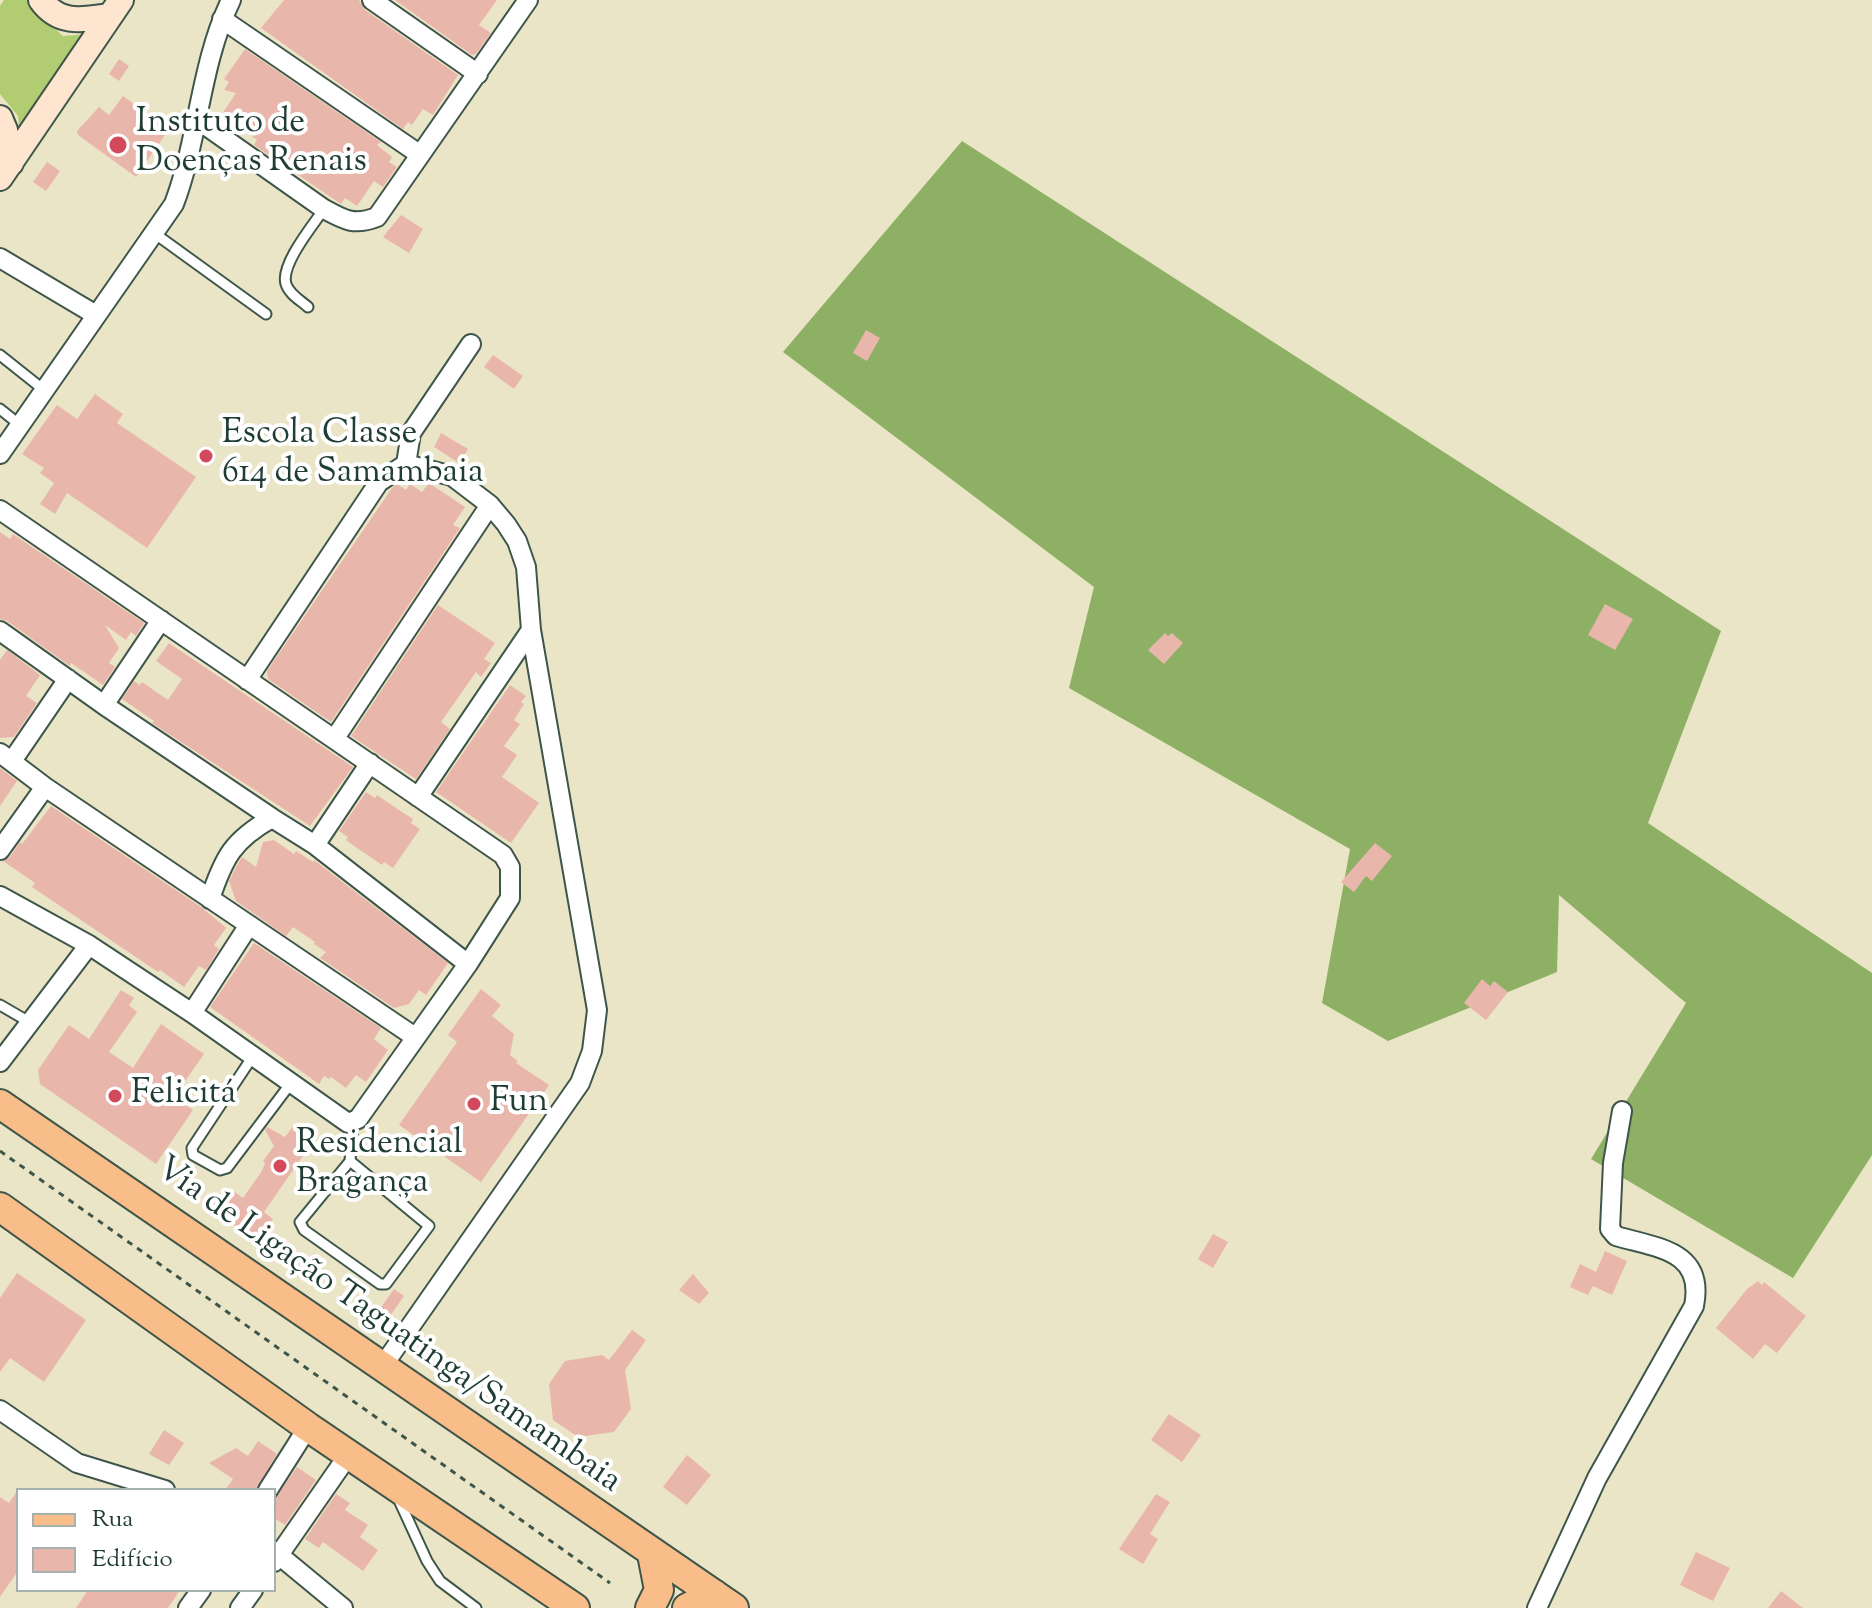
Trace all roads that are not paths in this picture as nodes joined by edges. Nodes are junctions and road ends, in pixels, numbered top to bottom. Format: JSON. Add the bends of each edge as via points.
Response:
{"nodes":[{"id":1,"x":41,"y":0,"type":"edge"},
{"id":2,"x":231,"y":0,"type":"edge"},
{"id":3,"x":372,"y":0,"type":"edge"},
{"id":4,"x":528,"y":0,"type":"edge"},
{"id":5,"x":115,"y":8,"type":"edge"},
{"id":6,"x":222,"y":19,"type":"junction"},
{"id":7,"x":478,"y":74,"type":"junction"},
{"id":8,"x":0,"y":118,"type":"edge"},
{"id":9,"x":195,"y":118,"type":"junction"},
{"id":10,"x":419,"y":154,"type":"junction"},
{"id":11,"x":5,"y":171,"type":"edge"},
{"id":12,"x":324,"y":209,"type":"junction"},
{"id":13,"x":154,"y":233,"type":"junction"},
{"id":14,"x":0,"y":258,"type":"edge"},
{"id":15,"x":308,"y":307,"type":"dead end"},
{"id":16,"x":266,"y":314,"type":"dead end"},
{"id":17,"x":96,"y":315,"type":"junction"},
{"id":18,"x":471,"y":344,"type":"dead end"},
{"id":19,"x":0,"y":355,"type":"edge"},
{"id":20,"x":44,"y":390,"type":"junction"},
{"id":21,"x":0,"y":409,"type":"edge"},
{"id":22,"x":20,"y":425,"type":"junction"},
{"id":23,"x":0,"y":454,"type":"edge"},
{"id":24,"x":406,"y":464,"type":"junction"},
{"id":25,"x":490,"y":505,"type":"junction"},
{"id":26,"x":0,"y":510,"type":"edge"},
{"id":27,"x":161,"y":620,"type":"junction"},
{"id":28,"x":531,"y":630,"type":"junction"},
{"id":29,"x":0,"y":631,"type":"edge"},
{"id":30,"x":68,"y":679,"type":"junction"},
{"id":31,"x":247,"y":680,"type":"junction"},
{"id":32,"x":104,"y":705,"type":"junction"},
{"id":33,"x":335,"y":738,"type":"junction"},
{"id":34,"x":6,"y":757,"type":"edge"},
{"id":35,"x":370,"y":763,"type":"junction"},
{"id":36,"x":45,"y":787,"type":"junction"},
{"id":37,"x":418,"y":797,"type":"junction"},
{"id":38,"x":272,"y":818,"type":"junction"},
{"id":39,"x":315,"y":845,"type":"junction"},
{"id":40,"x":0,"y":850,"type":"edge"},
{"id":41,"x":0,"y":896,"type":"edge"},
{"id":42,"x":210,"y":899,"type":"junction"},
{"id":43,"x":249,"y":925,"type":"junction"},
{"id":44,"x":89,"y":945,"type":"junction"},
{"id":45,"x":468,"y":964,"type":"junction"},
{"id":46,"x":0,"y":1005,"type":"edge"},
{"id":47,"x":192,"y":1013,"type":"junction"},
{"id":48,"x":31,"y":1023,"type":"junction"},
{"id":49,"x":415,"y":1037,"type":"junction"},
{"id":50,"x":253,"y":1056,"type":"junction"},
{"id":51,"x":0,"y":1062,"type":"edge"},
{"id":52,"x":291,"y":1083,"type":"junction"},
{"id":53,"x":0,"y":1104,"type":"edge"},
{"id":54,"x":1622,"y":1111,"type":"dead end"},
{"id":55,"x":353,"y":1123,"type":"junction"},
{"id":56,"x":350,"y":1161,"type":"junction"},
{"id":57,"x":0,"y":1207,"type":"edge"},
{"id":58,"x":382,"y":1367,"type":"junction"},
{"id":59,"x":0,"y":1410,"type":"edge"},
{"id":60,"x":308,"y":1427,"type":"junction"},
{"id":61,"x":349,"y":1454,"type":"junction"},
{"id":62,"x":392,"y":1484,"type":"junction"},
{"id":63,"x":158,"y":1488,"type":"edge"},
{"id":64,"x":269,"y":1488,"type":"edge"},
{"id":65,"x":652,"y":1554,"type":"junction"},
{"id":66,"x":276,"y":1556,"type":"edge"},
{"id":67,"x":724,"y":1601,"type":"edge"},
{"id":68,"x":343,"y":1608,"type":"edge"},
{"id":69,"x":476,"y":1608,"type":"edge"},
{"id":70,"x":575,"y":1608,"type":"edge"},
{"id":71,"x":650,"y":1608,"type":"edge"},
{"id":72,"x":687,"y":1608,"type":"edge"},
{"id":73,"x":1537,"y":1608,"type":"edge"}],
"edges":[{"from":1,"to":5,"type":"main road","via":[[48,11],[74,20]]},
{"from":2,"to":6,"type":"street"},
{"from":3,"to":7,"type":"street"},
{"from":4,"to":7,"type":"street"},
{"from":5,"to":11,"type":"main road"},
{"from":6,"to":9,"type":"street"},
{"from":6,"to":10,"type":"street"},
{"from":7,"to":10,"type":"street"},
{"from":8,"to":11,"type":"main road"},
{"from":9,"to":12,"type":"street"},
{"from":9,"to":13,"type":"street","via":[[181,185]]},
{"from":10,"to":12,"type":"street","via":[[377,217],[345,221]]},
{"from":12,"to":15,"type":"lane","via":[[287,265],[284,281]]},
{"from":13,"to":16,"type":"lane"},
{"from":13,"to":17,"type":"street"},
{"from":14,"to":17,"type":"street"},
{"from":17,"to":20,"type":"street"},
{"from":18,"to":24,"type":"street","via":[[411,433]]},
{"from":19,"to":20,"type":"lane"},
{"from":20,"to":22,"type":"street"},
{"from":21,"to":22,"type":"lane"},
{"from":22,"to":23,"type":"street"},
{"from":24,"to":25,"type":"street","via":[[452,476]]},
{"from":24,"to":31,"type":"street","via":[[379,482]]},
{"from":25,"to":28,"type":"street","via":[[517,541],[526,567]]},
{"from":25,"to":33,"type":"street"},
{"from":26,"to":27,"type":"street"},
{"from":27,"to":31,"type":"street"},
{"from":27,"to":32,"type":"street"},
{"from":28,"to":37,"type":"street"},
{"from":28,"to":58,"type":"street","via":[[597,1010],[592,1051],[580,1083]]},
{"from":29,"to":30,"type":"street"},
{"from":30,"to":32,"type":"street"},
{"from":30,"to":34,"type":"street"},
{"from":31,"to":33,"type":"street"},
{"from":32,"to":38,"type":"street"},
{"from":33,"to":35,"type":"street"},
{"from":34,"to":36,"type":"street"},
{"from":35,"to":37,"type":"street"},
{"from":35,"to":39,"type":"street"},
{"from":36,"to":40,"type":"street"},
{"from":36,"to":42,"type":"street"},
{"from":37,"to":45,"type":"street","via":[[503,855],[510,867],[510,898]]},
{"from":38,"to":39,"type":"street"},
{"from":38,"to":42,"type":"street","via":[[247,832],[228,855]]},
{"from":39,"to":45,"type":"street"},
{"from":41,"to":44,"type":"street"},
{"from":42,"to":43,"type":"street"},
{"from":43,"to":47,"type":"street"},
{"from":43,"to":49,"type":"street"},
{"from":44,"to":47,"type":"street"},
{"from":44,"to":48,"type":"street"},
{"from":45,"to":49,"type":"street"},
{"from":46,"to":48,"type":"lane"},
{"from":47,"to":50,"type":"street"},
{"from":48,"to":51,"type":"street"},
{"from":49,"to":55,"type":"street"},
{"from":50,"to":52,"type":"street"},
{"from":50,"to":52,"type":"lane","via":[[192,1148],[193,1155],[220,1170],[227,1168]]},
{"from":52,"to":55,"type":"street"},
{"from":53,"to":58,"type":"main road","name":"Via de Ligação Taguatinga/Samambaia"},
{"from":54,"to":73,"type":"street","via":[[1610,1229],[1616,1236],[1678,1255],[1692,1269],[1694,1306],[1597,1478]]},
{"from":55,"to":56,"type":"lane"},
{"from":56,"to":56,"type":"lane","via":[[429,1226],[386,1284],[301,1226]]},
{"from":57,"to":60,"type":"main road"},
{"from":58,"to":65,"type":"main road","name":"Via de Ligação Taguatinga/Samambaia"},
{"from":59,"to":63,"type":"street","via":[[77,1463]]},
{"from":60,"to":61,"type":"main road"},
{"from":60,"to":64,"type":"street"},
{"from":61,"to":62,"type":"main road"},
{"from":61,"to":66,"type":"street"},
{"from":62,"to":69,"type":"lane","via":[[440,1581]]},
{"from":62,"to":70,"type":"main road"},
{"from":65,"to":67,"type":"main road","name":"Via de Ligação Taguatinga/Samambaia"},
{"from":65,"to":71,"type":"main road","via":[[659,1590]]},
{"from":66,"to":68,"type":"street"},
{"from":67,"to":72,"type":"main road"}]}
